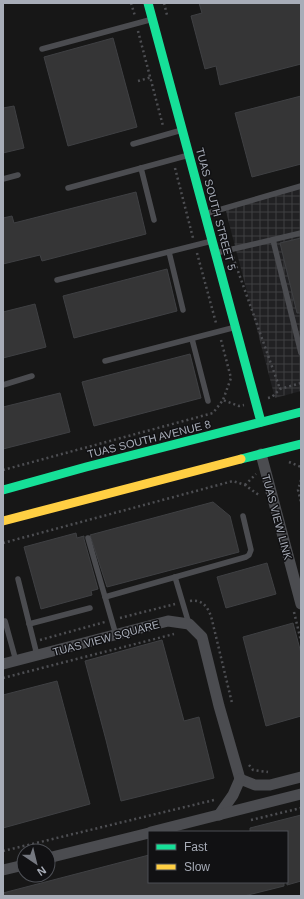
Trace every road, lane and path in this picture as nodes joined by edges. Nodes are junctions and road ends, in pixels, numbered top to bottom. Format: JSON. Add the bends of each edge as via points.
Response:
{"nodes":[{"id":1,"x":131,"y":3,"type":"edge"},
{"id":2,"x":148,"y":3,"type":"edge"},
{"id":3,"x":164,"y":3,"type":"edge"},
{"id":4,"x":168,"y":18,"type":"dead end"},
{"id":5,"x":153,"y":19,"type":"junction"},
{"id":6,"x":136,"y":23,"type":"junction"},
{"id":7,"x":42,"y":50,"type":"dead end"},
{"id":8,"x":183,"y":130,"type":"junction"},
{"id":9,"x":166,"y":135,"type":"junction"},
{"id":10,"x":133,"y":144,"type":"dead end"},
{"id":11,"x":190,"y":155,"type":"junction"},
{"id":12,"x":174,"y":160,"type":"junction"},
{"id":13,"x":141,"y":168,"type":"junction"},
{"id":14,"x":18,"y":175,"type":"dead end"},
{"id":15,"x":3,"y":179,"type":"edge"},
{"id":16,"x":301,"y":186,"type":"edge"},
{"id":17,"x":68,"y":188,"type":"dead end"},
{"id":18,"x":219,"y":210,"type":"junction"},
{"id":19,"x":205,"y":214,"type":"junction"},
{"id":20,"x":154,"y":220,"type":"dead end"},
{"id":21,"x":301,"y":233,"type":"edge"},
{"id":22,"x":273,"y":240,"type":"junction"},
{"id":23,"x":212,"y":241,"type":"junction"},
{"id":24,"x":195,"y":246,"type":"junction"},
{"id":25,"x":231,"y":250,"type":"junction"},
{"id":26,"x":169,"y":252,"type":"junction"},
{"id":27,"x":216,"y":253,"type":"junction"},
{"id":28,"x":57,"y":280,"type":"dead end"},
{"id":29,"x":183,"y":310,"type":"dead end"},
{"id":30,"x":236,"y":327,"type":"junction"},
{"id":31,"x":218,"y":331,"type":"junction"},
{"id":32,"x":192,"y":339,"type":"junction"},
{"id":33,"x":301,"y":354,"type":"edge"},
{"id":34,"x":105,"y":361,"type":"dead end"},
{"id":35,"x":32,"y":376,"type":"dead end"},
{"id":36,"x":301,"y":383,"type":"edge"},
{"id":37,"x":3,"y":384,"type":"edge"},
{"id":38,"x":280,"y":389,"type":"junction"},
{"id":39,"x":223,"y":400,"type":"junction"},
{"id":40,"x":208,"y":402,"type":"dead end"},
{"id":41,"x":257,"y":403,"type":"junction"},
{"id":42,"x":301,"y":412,"type":"edge"},
{"id":43,"x":261,"y":422,"type":"junction"},
{"id":44,"x":301,"y":444,"type":"edge"},
{"id":45,"x":261,"y":454,"type":"junction"},
{"id":46,"x":3,"y":470,"type":"edge"},
{"id":47,"x":301,"y":480,"type":"edge"},
{"id":48,"x":245,"y":485,"type":"dead end"},
{"id":49,"x":3,"y":490,"type":"edge"},
{"id":50,"x":301,"y":502,"type":"edge"},
{"id":51,"x":243,"y":516,"type":"dead end"},
{"id":52,"x":3,"y":521,"type":"edge"},
{"id":53,"x":88,"y":538,"type":"dead end"},
{"id":54,"x":3,"y":543,"type":"edge"},
{"id":55,"x":175,"y":577,"type":"junction"},
{"id":56,"x":18,"y":579,"type":"dead end"},
{"id":57,"x":105,"y":597,"type":"junction"},
{"id":58,"x":182,"y":602,"type":"junction"},
{"id":59,"x":301,"y":604,"type":"edge"},
{"id":60,"x":90,"y":608,"type":"dead end"},
{"id":61,"x":112,"y":620,"type":"junction"},
{"id":62,"x":5,"y":621,"type":"dead end"},
{"id":63,"x":29,"y":624,"type":"junction"},
{"id":64,"x":189,"y":624,"type":"junction"},
{"id":65,"x":176,"y":633,"type":"dead end"},
{"id":66,"x":116,"y":635,"type":"junction"},
{"id":67,"x":33,"y":642,"type":"junction"},
{"id":68,"x":37,"y":655,"type":"junction"},
{"id":69,"x":16,"y":661,"type":"junction"},
{"id":70,"x":3,"y":664,"type":"edge"},
{"id":71,"x":3,"y":678,"type":"edge"},
{"id":72,"x":233,"y":710,"type":"dead end"},
{"id":73,"x":246,"y":763,"type":"dead end"},
{"id":74,"x":275,"y":771,"type":"dead end"},
{"id":75,"x":301,"y":777,"type":"edge"},
{"id":76,"x":240,"y":779,"type":"junction"},
{"id":77,"x":301,"y":794,"type":"edge"},
{"id":78,"x":218,"y":796,"type":"dead end"},
{"id":79,"x":219,"y":815,"type":"junction"},
{"id":80,"x":154,"y":831,"type":"edge"},
{"id":81,"x":148,"y":833,"type":"edge"},
{"id":82,"x":3,"y":851,"type":"edge"},
{"id":83,"x":56,"y":856,"type":"edge"},
{"id":84,"x":16,"y":867,"type":"edge"},
{"id":85,"x":3,"y":870,"type":"edge"}],
"edges":[{"from":1,"to":6,"type":"path"},
{"from":2,"to":5,"type":"street","name":"TUAS SOUTH STREET 5"},
{"from":3,"to":4,"type":"path"},
{"from":5,"to":6,"type":"lane"},
{"from":5,"to":8,"type":"street","name":"TUAS SOUTH STREET 5"},
{"from":6,"to":7,"type":"lane"},
{"from":6,"to":9,"type":"path"},
{"from":8,"to":9,"type":"lane"},
{"from":8,"to":11,"type":"street","name":"TUAS SOUTH STREET 5"},
{"from":9,"to":10,"type":"lane"},
{"from":11,"to":12,"type":"lane"},
{"from":11,"to":19,"type":"street","name":"TUAS SOUTH STREET 5"},
{"from":12,"to":13,"type":"lane"},
{"from":12,"to":24,"type":"path"},
{"from":13,"to":17,"type":"lane"},
{"from":13,"to":20,"type":"lane"},
{"from":14,"to":15,"type":"lane"},
{"from":16,"to":18,"type":"lane"},
{"from":18,"to":19,"type":"lane"},
{"from":18,"to":25,"type":"path"},
{"from":19,"to":23,"type":"street","name":"TUAS SOUTH STREET 5"},
{"from":21,"to":22,"type":"lane"},
{"from":22,"to":25,"type":"lane"},
{"from":22,"to":33,"type":"lane"},
{"from":23,"to":24,"type":"lane"},
{"from":23,"to":27,"type":"street","name":"TUAS SOUTH STREET 5"},
{"from":24,"to":26,"type":"lane"},
{"from":24,"to":31,"type":"path"},
{"from":25,"to":27,"type":"lane"},
{"from":25,"to":38,"type":"path"},
{"from":26,"to":28,"type":"lane"},
{"from":26,"to":29,"type":"lane"},
{"from":27,"to":30,"type":"street","name":"TUAS SOUTH STREET 5"},
{"from":30,"to":31,"type":"lane"},
{"from":30,"to":41,"type":"street","name":"TUAS SOUTH STREET 5"},
{"from":31,"to":32,"type":"lane"},
{"from":31,"to":39,"type":"path","via":[[231,378]]},
{"from":32,"to":34,"type":"lane"},
{"from":32,"to":40,"type":"lane"},
{"from":35,"to":37,"type":"lane"},
{"from":36,"to":38,"type":"path"},
{"from":38,"to":41,"type":"path","via":[[272,397]]},
{"from":39,"to":41,"type":"path","via":[[239,406]]},
{"from":39,"to":46,"type":"path","via":[[213,413]]},
{"from":41,"to":43,"type":"street","name":"TUAS SOUTH STREET 5"},
{"from":42,"to":43,"type":"street","name":"TUAS SOUTH AVENUE 8"},
{"from":43,"to":49,"type":"street","name":"TUAS SOUTH AVENUE 8"},
{"from":44,"to":45,"type":"street"},
{"from":45,"to":52,"type":"street"},
{"from":45,"to":59,"type":"street","name":"TUAS VIEW LINK"},
{"from":47,"to":50,"type":"path","via":[[298,490]]},
{"from":48,"to":54,"type":"path","via":[[232,481]]},
{"from":51,"to":55,"type":"lane","via":[[251,550],[249,555]]},
{"from":53,"to":57,"type":"lane"},
{"from":55,"to":57,"type":"lane"},
{"from":55,"to":58,"type":"lane"},
{"from":56,"to":63,"type":"lane"},
{"from":57,"to":61,"type":"lane"},
{"from":58,"to":61,"type":"path"},
{"from":58,"to":64,"type":"lane"},
{"from":58,"to":72,"type":"path","via":[[194,600],[203,603],[208,609]]},
{"from":60,"to":63,"type":"lane"},
{"from":61,"to":66,"type":"lane"},
{"from":61,"to":67,"type":"path"},
{"from":62,"to":69,"type":"lane"},
{"from":63,"to":67,"type":"lane"},
{"from":64,"to":66,"type":"street","name":"TUAS VIEW SQUARE","via":[[168,622]]},
{"from":64,"to":76,"type":"street","via":[[202,637]]},
{"from":65,"to":71,"type":"path"},
{"from":66,"to":68,"type":"street","name":"TUAS VIEW SQUARE"},
{"from":67,"to":68,"type":"lane"},
{"from":68,"to":69,"type":"street","name":"TUAS VIEW SQUARE"},
{"from":69,"to":70,"type":"street","name":"TUAS VIEW SQUARE"},
{"from":73,"to":74,"type":"path","via":[[253,770]]},
{"from":75,"to":76,"type":"street","via":[[270,785]]},
{"from":76,"to":79,"type":"street","via":[[234,795]]},
{"from":77,"to":79,"type":"street"},
{"from":78,"to":82,"type":"path","via":[[214,800]]},
{"from":79,"to":80,"type":"street"},
{"from":81,"to":83,"type":"street"},
{"from":84,"to":85,"type":"street"}]}
